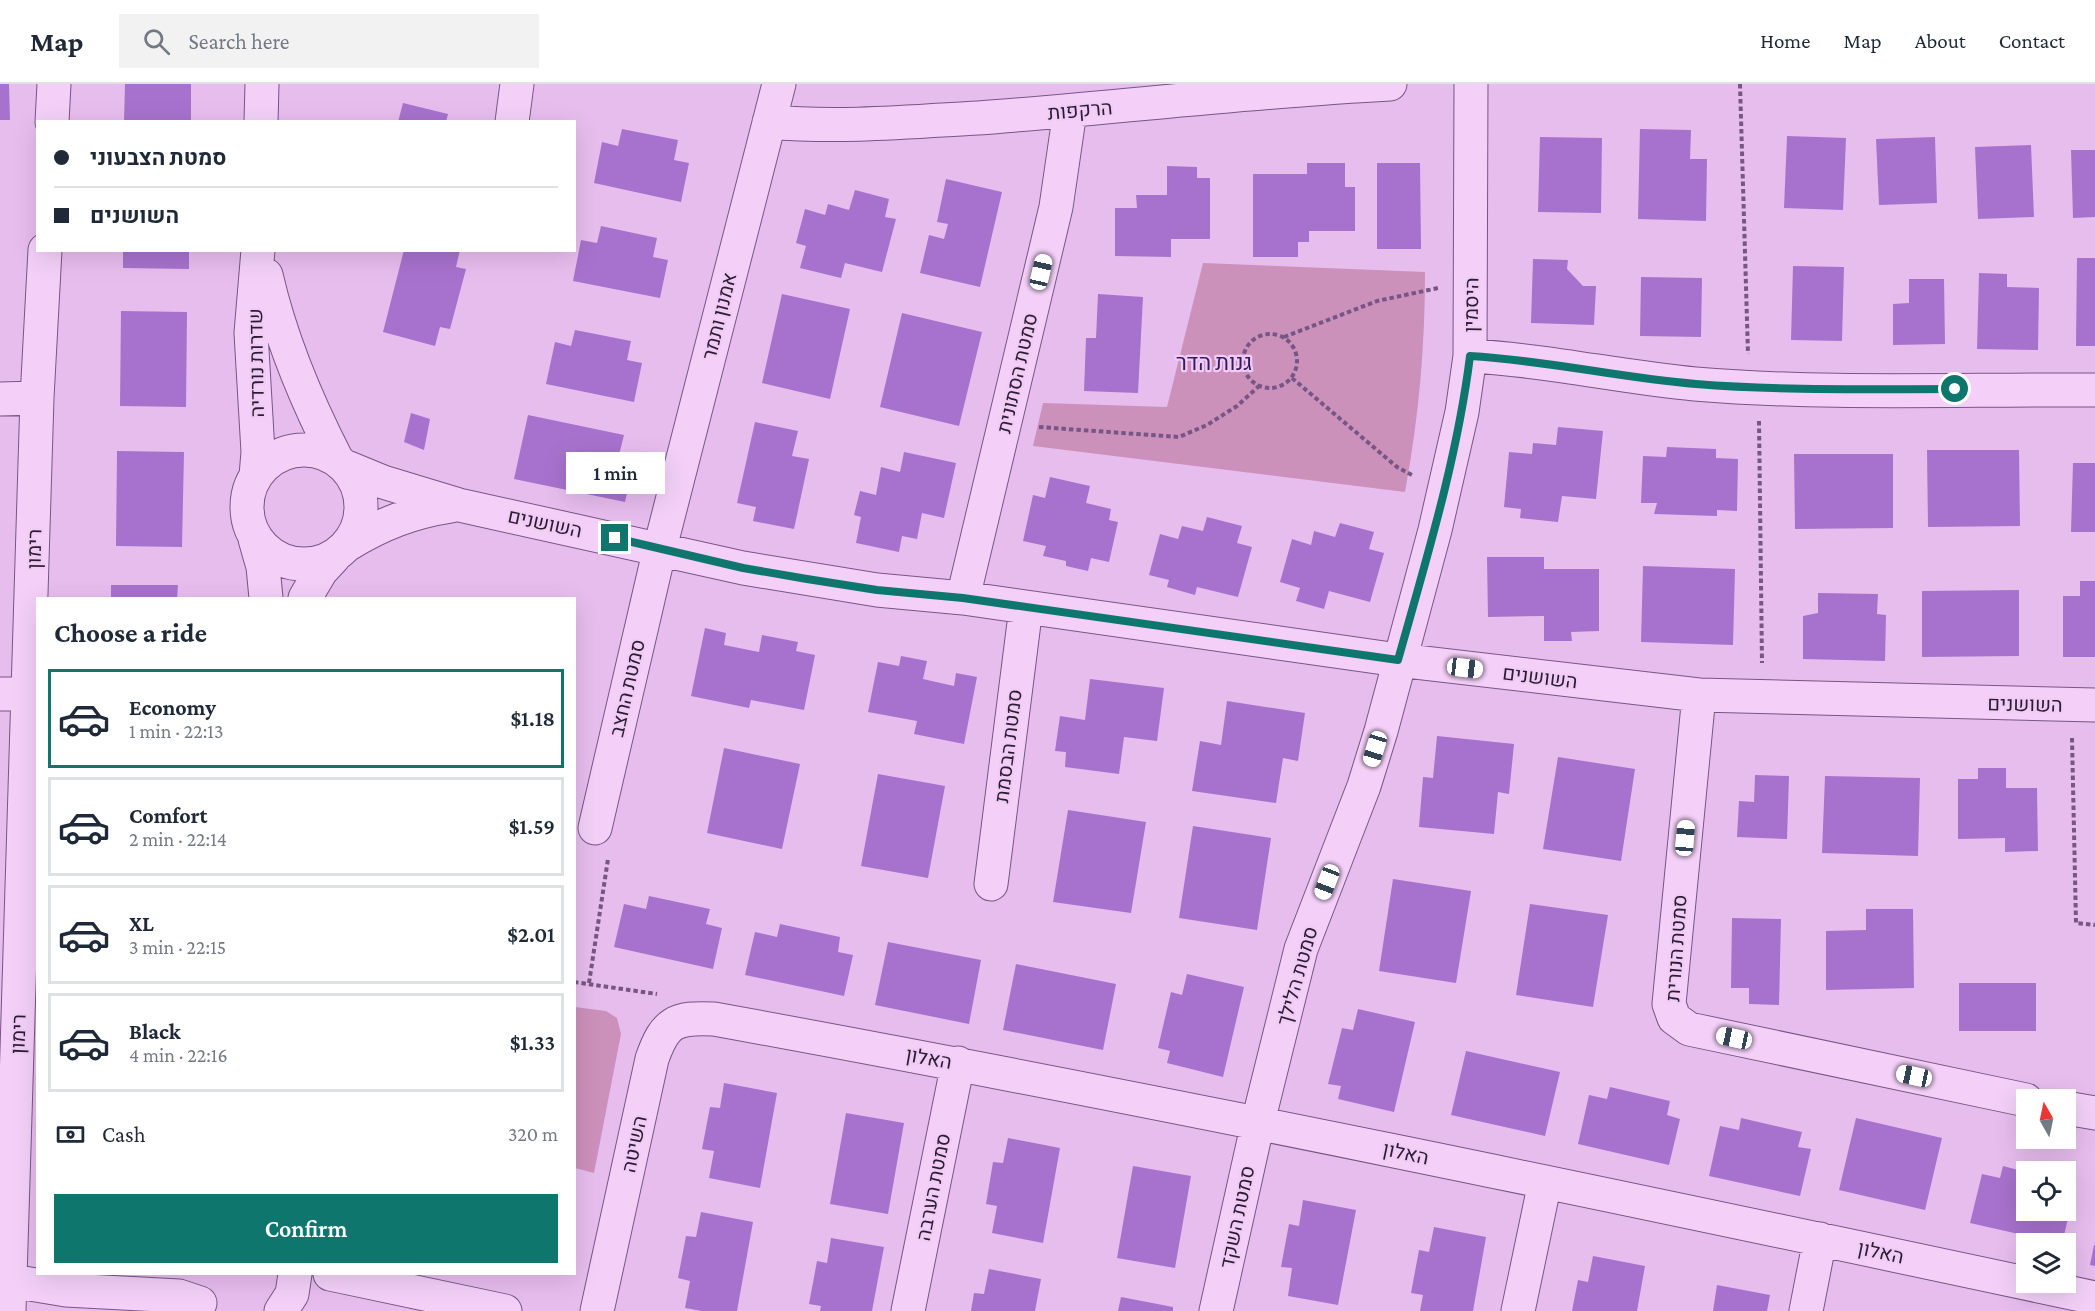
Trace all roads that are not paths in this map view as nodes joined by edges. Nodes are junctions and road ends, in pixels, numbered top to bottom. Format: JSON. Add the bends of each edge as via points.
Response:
{"nodes":[{"id":1,"x":54,"y":84,"type":"edge"},
{"id":2,"x":262,"y":84,"type":"edge"},
{"id":3,"x":517,"y":84,"type":"edge"},
{"id":4,"x":1390,"y":84,"type":"edge"},
{"id":5,"x":1472,"y":84,"type":"edge"},
{"id":6,"x":770,"y":86,"type":"edge"},
{"id":7,"x":1070,"y":111,"type":"junction"},
{"id":8,"x":52,"y":120,"type":"edge"},
{"id":9,"x":261,"y":120,"type":"edge"},
{"id":10,"x":513,"y":120,"type":"edge"},
{"id":11,"x":769,"y":123,"type":"junction"},
{"id":12,"x":45,"y":252,"type":"edge"},
{"id":13,"x":259,"y":252,"type":"edge"},
{"id":14,"x":260,"y":252,"type":"edge"},
{"id":15,"x":1470,"y":356,"type":"junction"},
{"id":16,"x":2095,"y":390,"type":"edge"},
{"id":17,"x":37,"y":398,"type":"junction"},
{"id":18,"x":0,"y":399,"type":"edge"},
{"id":19,"x":340,"y":463,"type":"junction"},
{"id":20,"x":256,"y":476,"type":"junction"},
{"id":21,"x":459,"y":505,"type":"junction"},
{"id":22,"x":255,"y":539,"type":"junction"},
{"id":23,"x":660,"y":548,"type":"junction"},
{"id":24,"x":340,"y":551,"type":"junction"},
{"id":25,"x":266,"y":597,"type":"edge"},
{"id":26,"x":306,"y":597,"type":"edge"},
{"id":27,"x":963,"y":598,"type":"junction"},
{"id":28,"x":1026,"y":608,"type":"junction"},
{"id":29,"x":1398,"y":660,"type":"junction"},
{"id":30,"x":15,"y":694,"type":"edge"},
{"id":31,"x":1699,"y":695,"type":"junction"},
{"id":32,"x":2083,"y":705,"type":"edge"},
{"id":33,"x":595,"y":828,"type":"road end"},
{"id":34,"x":991,"y":884,"type":"dead end"},
{"id":35,"x":10,"y":983,"type":"edge"},
{"id":36,"x":703,"y":1018,"type":"joint"},
{"id":37,"x":958,"y":1063,"type":"junction"},
{"id":38,"x":2016,"y":1098,"type":"edge"},
{"id":39,"x":2076,"y":1110,"type":"edge"},
{"id":40,"x":2095,"y":1113,"type":"edge"},
{"id":41,"x":1258,"y":1122,"type":"junction"},
{"id":42,"x":1545,"y":1182,"type":"junction"},
{"id":43,"x":1820,"y":1239,"type":"junction"},
{"id":44,"x":16,"y":1273,"type":"edge"},
{"id":45,"x":295,"y":1275,"type":"edge"},
{"id":46,"x":335,"y":1275,"type":"edge"},
{"id":47,"x":2095,"y":1298,"type":"edge"},
{"id":48,"x":201,"y":1302,"type":"edge"},
{"id":49,"x":9,"y":1311,"type":"edge"},
{"id":50,"x":281,"y":1311,"type":"edge"},
{"id":51,"x":287,"y":1311,"type":"edge"},
{"id":52,"x":505,"y":1311,"type":"edge"},
{"id":53,"x":597,"y":1311,"type":"edge"},
{"id":54,"x":908,"y":1311,"type":"edge"},
{"id":55,"x":1216,"y":1311,"type":"edge"},
{"id":56,"x":1518,"y":1311,"type":"edge"},
{"id":57,"x":1806,"y":1311,"type":"edge"}],
"edges":[{"from":1,"to":8,"type":"street"},
{"from":2,"to":9,"type":"street"},
{"from":3,"to":10,"type":"street"},
{"from":4,"to":7,"type":"street","name":"הרקפות"},
{"from":5,"to":15,"type":"street","name":"היסמין"},
{"from":6,"to":11,"type":"street","name":"אמנון ותמר"},
{"from":7,"to":11,"type":"street","name":"הרקפות","via":[[863,125]]},
{"from":7,"to":27,"type":"street","name":"סמטת הסתונית","via":[[1056,207]]},
{"from":11,"to":23,"type":"street","name":"אמנון ותמר"},
{"from":12,"to":17,"type":"street","name":"רימון"},
{"from":13,"to":20,"type":"street","name":"שדרות נורדיה","via":[[251,333]]},
{"from":14,"to":19,"type":"street","name":"שדרות נורדיה","via":[[294,372]]},
{"from":15,"to":16,"type":"street","via":[[1516,358],[1633,377],[1754,388]]},
{"from":15,"to":29,"type":"street","name":"היסמין","via":[[1445,488]]},
{"from":17,"to":18,"type":"street"},
{"from":17,"to":30,"type":"street","name":"רימון"},
{"from":19,"to":20,"type":"street","via":[[308,450],[293,451],[266,464]]},
{"from":19,"to":21,"type":"street","name":"השושנים","via":[[383,482]]},
{"from":19,"to":24,"type":"street","via":[[355,480],[361,514],[356,530]]},
{"from":20,"to":22,"type":"street","via":[[248,490],[246,507]]},
{"from":21,"to":23,"type":"street","name":"השושנים"},
{"from":21,"to":24,"type":"street","name":"השושנים","via":[[421,510],[398,518],[374,528]]},
{"from":22,"to":24,"type":"street","via":[[267,552],[300,565],[318,563]]},
{"from":22,"to":25,"type":"street"},
{"from":23,"to":27,"type":"street","name":"השושנים","via":[[807,579]]},
{"from":23,"to":33,"type":"street","name":"סמטת החצב"},
{"from":24,"to":26,"type":"street","via":[[321,571]]},
{"from":27,"to":28,"type":"street","name":"השושנים"},
{"from":28,"to":29,"type":"street","name":"השושנים"},
{"from":28,"to":34,"type":"street","name":"סמטת הבסמת"},
{"from":29,"to":31,"type":"street","name":"השושנים"},
{"from":29,"to":41,"type":"street","name":"סמטת הלילך","via":[[1364,786],[1298,960]]},
{"from":30,"to":35,"type":"street","name":"רימון"},
{"from":31,"to":32,"type":"street","name":"השושנים"},
{"from":31,"to":38,"type":"street","name":"סמטת הנורית","via":[[1669,1004],[1674,1018],[1689,1029]]},
{"from":35,"to":44,"type":"street","name":"רימון"},
{"from":36,"to":37,"type":"street","name":"האלון"},
{"from":36,"to":53,"type":"street","name":"השיטה","via":[[675,1023],[660,1035]]},
{"from":37,"to":41,"type":"street","name":"האלון"},
{"from":37,"to":54,"type":"street","name":"סמטת הערבה"},
{"from":39,"to":40,"type":"street"},
{"from":41,"to":42,"type":"street","name":"האלון"},
{"from":41,"to":55,"type":"street","name":"סמטת השקד"},
{"from":42,"to":43,"type":"street","name":"האלון"},
{"from":42,"to":56,"type":"street"},
{"from":43,"to":47,"type":"street","name":"האלון"},
{"from":43,"to":57,"type":"street"},
{"from":44,"to":48,"type":"street","via":[[48,1288],[179,1296]]},
{"from":44,"to":49,"type":"street","name":"רימון"},
{"from":45,"to":50,"type":"street","via":[[292,1294]]},
{"from":46,"to":52,"type":"street"},
{"from":50,"to":51,"type":"street"}]}
